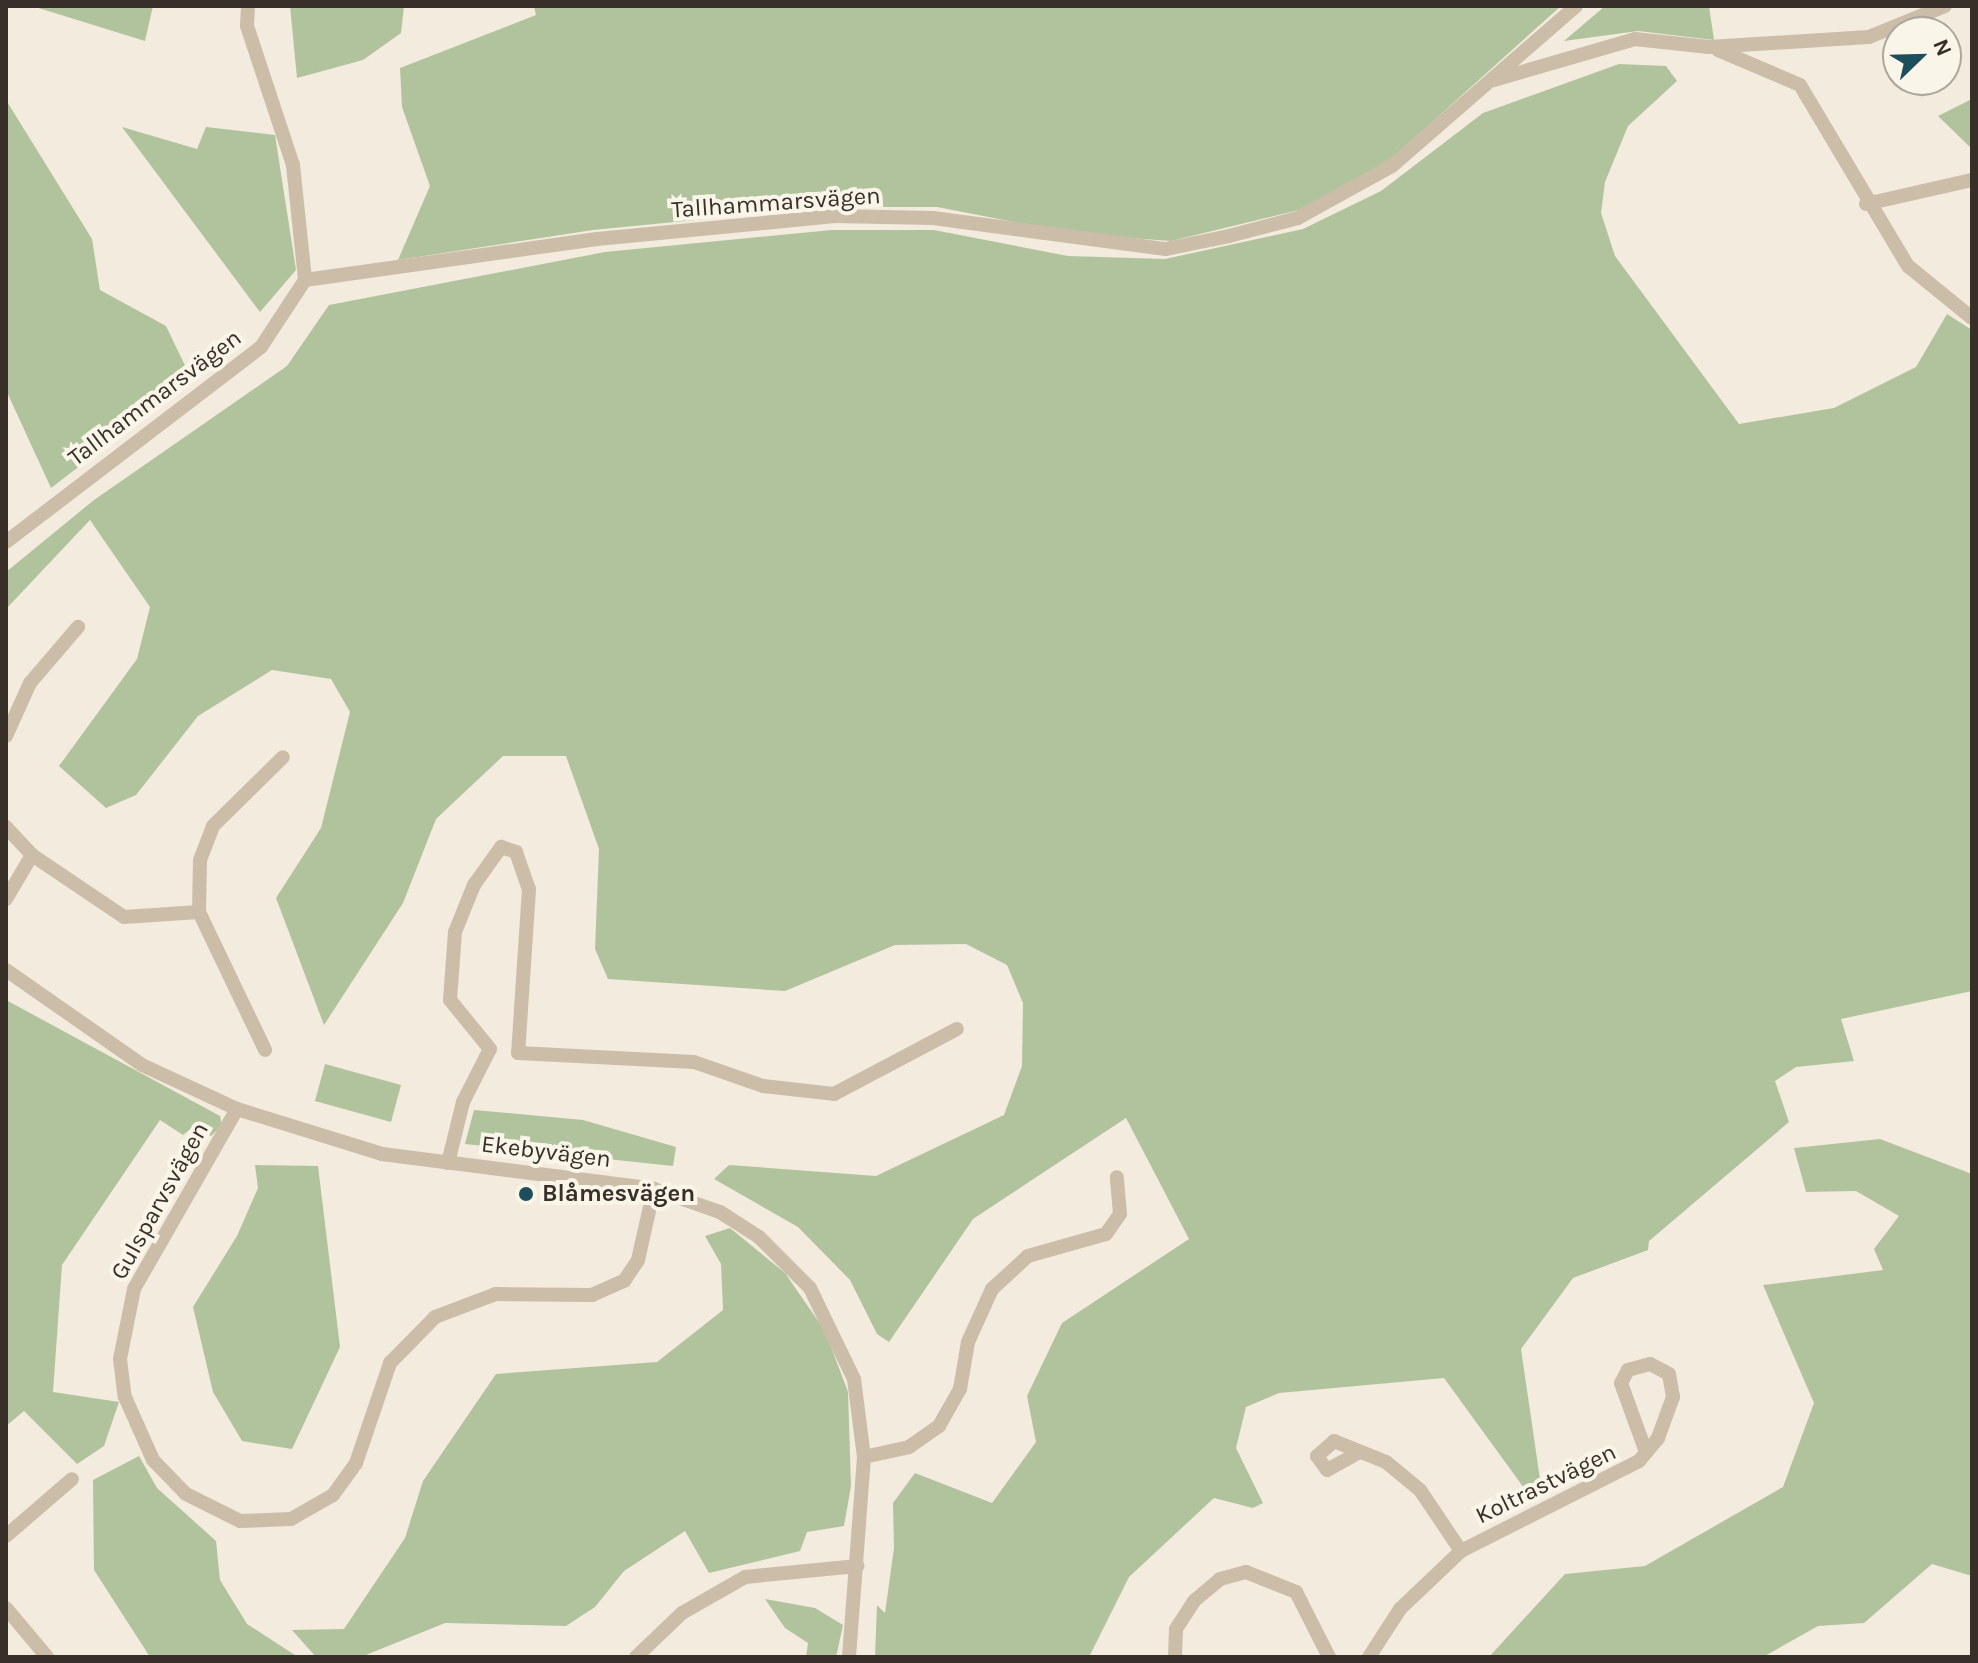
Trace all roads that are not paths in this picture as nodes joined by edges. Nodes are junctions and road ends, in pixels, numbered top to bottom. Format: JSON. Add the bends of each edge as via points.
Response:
{"nodes":[{"id":1,"x":248,"y":6,"type":"edge"},
{"id":2,"x":1576,"y":6,"type":"edge"},
{"id":3,"x":1945,"y":6,"type":"edge"},
{"id":4,"x":1709,"y":47,"type":"junction"},
{"id":5,"x":1487,"y":83,"type":"junction"},
{"id":6,"x":1972,"y":180,"type":"edge"},
{"id":7,"x":1866,"y":204,"type":"junction"},
{"id":8,"x":305,"y":280,"type":"junction"},
{"id":9,"x":1972,"y":318,"type":"edge"},
{"id":10,"x":6,"y":542,"type":"edge"},
{"id":11,"x":78,"y":627,"type":"dead end"},
{"id":12,"x":6,"y":736,"type":"edge"},
{"id":13,"x":283,"y":757,"type":"dead end"},
{"id":14,"x":6,"y":827,"type":"edge"},
{"id":15,"x":32,"y":855,"type":"junction"},
{"id":16,"x":6,"y":899,"type":"edge"},
{"id":17,"x":199,"y":912,"type":"junction"},
{"id":18,"x":6,"y":970,"type":"edge"},
{"id":19,"x":957,"y":1029,"type":"dead end"},
{"id":20,"x":258,"y":1043,"type":"dead end"},
{"id":21,"x":490,"y":1049,"type":"junction"},
{"id":22,"x":518,"y":1053,"type":"junction"},
{"id":23,"x":237,"y":1109,"type":"junction"},
{"id":24,"x":448,"y":1163,"type":"junction"},
{"id":25,"x":1117,"y":1177,"type":"dead end"},
{"id":26,"x":654,"y":1189,"type":"junction"},
{"id":27,"x":1646,"y":1452,"type":"junction"},
{"id":28,"x":1358,"y":1453,"type":"dead end"},
{"id":29,"x":864,"y":1457,"type":"junction"},
{"id":30,"x":72,"y":1479,"type":"dead end"},
{"id":31,"x":6,"y":1536,"type":"edge"},
{"id":32,"x":1461,"y":1551,"type":"junction"},
{"id":33,"x":857,"y":1566,"type":"junction"},
{"id":34,"x":6,"y":1608,"type":"edge"},
{"id":35,"x":1175,"y":1650,"type":"edge"},
{"id":36,"x":47,"y":1657,"type":"edge"},
{"id":37,"x":636,"y":1657,"type":"edge"},
{"id":38,"x":849,"y":1657,"type":"edge"},
{"id":39,"x":1164,"y":1657,"type":"edge"},
{"id":40,"x":1329,"y":1657,"type":"edge"},
{"id":41,"x":1369,"y":1657,"type":"edge"}],
"edges":[{"from":1,"to":8,"type":"street","via":[[247,26],[293,165]]},
{"from":2,"to":5,"type":"street","name":"Tallhammarsvägen"},
{"from":3,"to":4,"type":"street","via":[[1869,37]]},
{"from":4,"to":5,"type":"street","via":[[1635,39]]},
{"from":4,"to":7,"type":"street","via":[[1800,85]]},
{"from":5,"to":8,"type":"street","name":"Tallhammarsvägen","via":[[1392,166],[1298,218],[1166,249],[933,218],[835,216],[597,239]]},
{"from":6,"to":7,"type":"street"},
{"from":7,"to":9,"type":"street","via":[[1908,266]]},
{"from":8,"to":10,"type":"street","name":"Tallhammarsvägen","via":[[261,347]]},
{"from":11,"to":12,"type":"street","via":[[30,683]]},
{"from":13,"to":17,"type":"street","via":[[213,826],[200,860]]},
{"from":14,"to":15,"type":"street"},
{"from":15,"to":16,"type":"street"},
{"from":15,"to":17,"type":"street","via":[[124,917]]},
{"from":17,"to":20,"type":"street"},
{"from":18,"to":23,"type":"street","name":"Ekebyvägen","via":[[142,1065]]},
{"from":19,"to":22,"type":"street","via":[[834,1094],[763,1086],[694,1062]]},
{"from":21,"to":22,"type":"street"},
{"from":21,"to":22,"type":"street","via":[[460,1018],[448,980],[474,885],[491,854],[510,845],[529,889]]},
{"from":21,"to":24,"type":"street","via":[[463,1102]]},
{"from":23,"to":24,"type":"street","name":"Ekebyvägen","via":[[382,1154]]},
{"from":23,"to":26,"type":"street","name":"Gulsparvsvägen","via":[[134,1289],[120,1359],[133,1422],[158,1467],[186,1494],[240,1521],[291,1519],[333,1495],[356,1463],[390,1363],[435,1317],[496,1294],[592,1295],[624,1281],[638,1260]]},
{"from":24,"to":26,"type":"street","name":"Ekebyvägen"},
{"from":25,"to":29,"type":"street","via":[[1120,1214],[1106,1234],[1028,1256],[992,1289],[968,1342],[960,1389],[939,1426],[909,1447]]},
{"from":26,"to":29,"type":"street","name":"Ekebyvägen","via":[[733,1220],[810,1288],[854,1379]]},
{"from":27,"to":27,"type":"street","name":"Koltrastvägen","via":[[1668,1417],[1673,1387],[1664,1368],[1650,1364],[1628,1370],[1621,1383]]},
{"from":27,"to":32,"type":"street","name":"Koltrastvägen","via":[[1610,1481]]},
{"from":28,"to":32,"type":"street","name":"Koltrastvägen","via":[[1386,1462],[1420,1490]]},
{"from":29,"to":33,"type":"street","name":"Ekebyvägen"},
{"from":30,"to":31,"type":"street"},
{"from":32,"to":41,"type":"street","name":"Koltrastvägen","via":[[1400,1609]]},
{"from":33,"to":37,"type":"street","via":[[745,1577],[682,1613]]},
{"from":33,"to":38,"type":"street","name":"Ekebyvägen"},
{"from":34,"to":36,"type":"street"},
{"from":35,"to":39,"type":"street"},
{"from":35,"to":40,"type":"street","via":[[1185,1613],[1208,1587],[1246,1572],[1296,1592]]}]}
